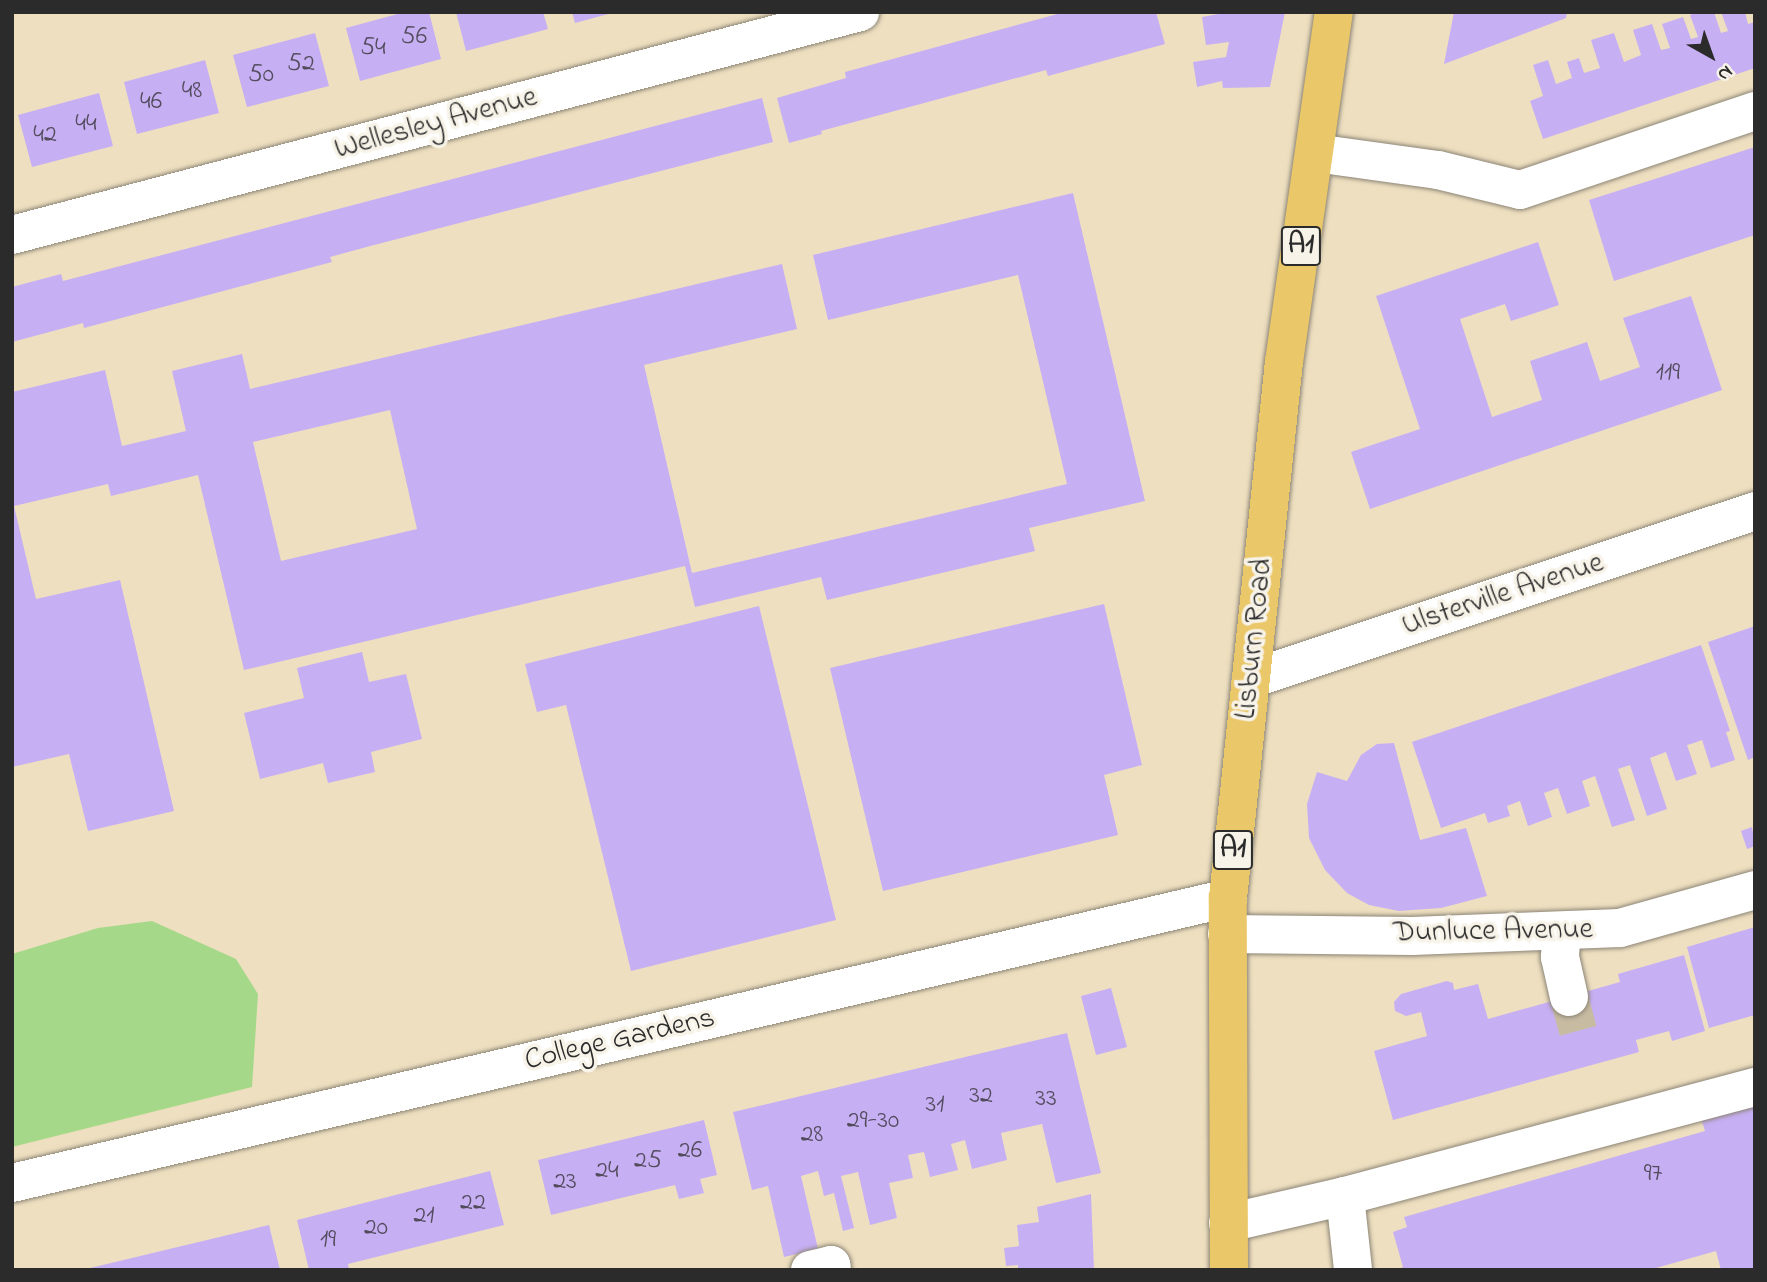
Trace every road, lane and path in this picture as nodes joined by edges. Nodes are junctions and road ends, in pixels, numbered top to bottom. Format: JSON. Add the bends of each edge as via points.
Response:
{"nodes":[{"id":1,"x":860,"y":12,"type":"edge"},
{"id":2,"x":1334,"y":12,"type":"edge"},
{"id":3,"x":1755,"y":111,"type":"edge"},
{"id":4,"x":1315,"y":153,"type":"junction"},
{"id":5,"x":12,"y":235,"type":"edge"},
{"id":6,"x":1755,"y":511,"type":"edge"},
{"id":7,"x":1251,"y":679,"type":"junction"},
{"id":8,"x":1755,"y":890,"type":"edge"},
{"id":9,"x":1227,"y":916,"type":"junction"},
{"id":10,"x":1562,"y":932,"type":"junction"},
{"id":11,"x":1569,"y":997,"type":"tunnel mouth"},
{"id":12,"x":1755,"y":1087,"type":"edge"},
{"id":13,"x":12,"y":1183,"type":"edge"},
{"id":14,"x":1345,"y":1196,"type":"junction"},
{"id":15,"x":1228,"y":1223,"type":"junction"},
{"id":16,"x":810,"y":1270,"type":"edge"},
{"id":17,"x":832,"y":1270,"type":"edge"},
{"id":18,"x":1229,"y":1270,"type":"edge"},
{"id":19,"x":1353,"y":1270,"type":"edge"}],
"edges":[{"from":1,"to":5,"type":"street","name":"Wellesley Avenue"},
{"from":2,"to":4,"type":"main road","name":"Lisburn Road","number":"A1"},
{"from":3,"to":4,"type":"street","via":[[1520,190],[1438,170]]},
{"from":4,"to":7,"type":"main road","name":"Lisburn Road","number":"A1","via":[[1284,362]]},
{"from":6,"to":7,"type":"street","name":"Ulsterville Avenue"},
{"from":7,"to":9,"type":"main road","name":"Lisburn Road","number":"A1"},
{"from":8,"to":10,"type":"street","name":"Dunluce Avenue","via":[[1620,928]]},
{"from":9,"to":10,"type":"street","name":"Dunluce Avenue","via":[[1412,936]]},
{"from":9,"to":13,"type":"street","name":"College Gardens"},
{"from":9,"to":15,"type":"main road","name":"Lisburn Road","number":"A1"},
{"from":10,"to":11,"type":"street","via":[[1560,957]]},
{"from":12,"to":14,"type":"street"},
{"from":14,"to":15,"type":"street"},
{"from":14,"to":19,"type":"street"},
{"from":15,"to":18,"type":"main road","name":"Lisburn Road","number":"A1"},
{"from":16,"to":17,"type":"street","via":[[831,1265]]}]}
